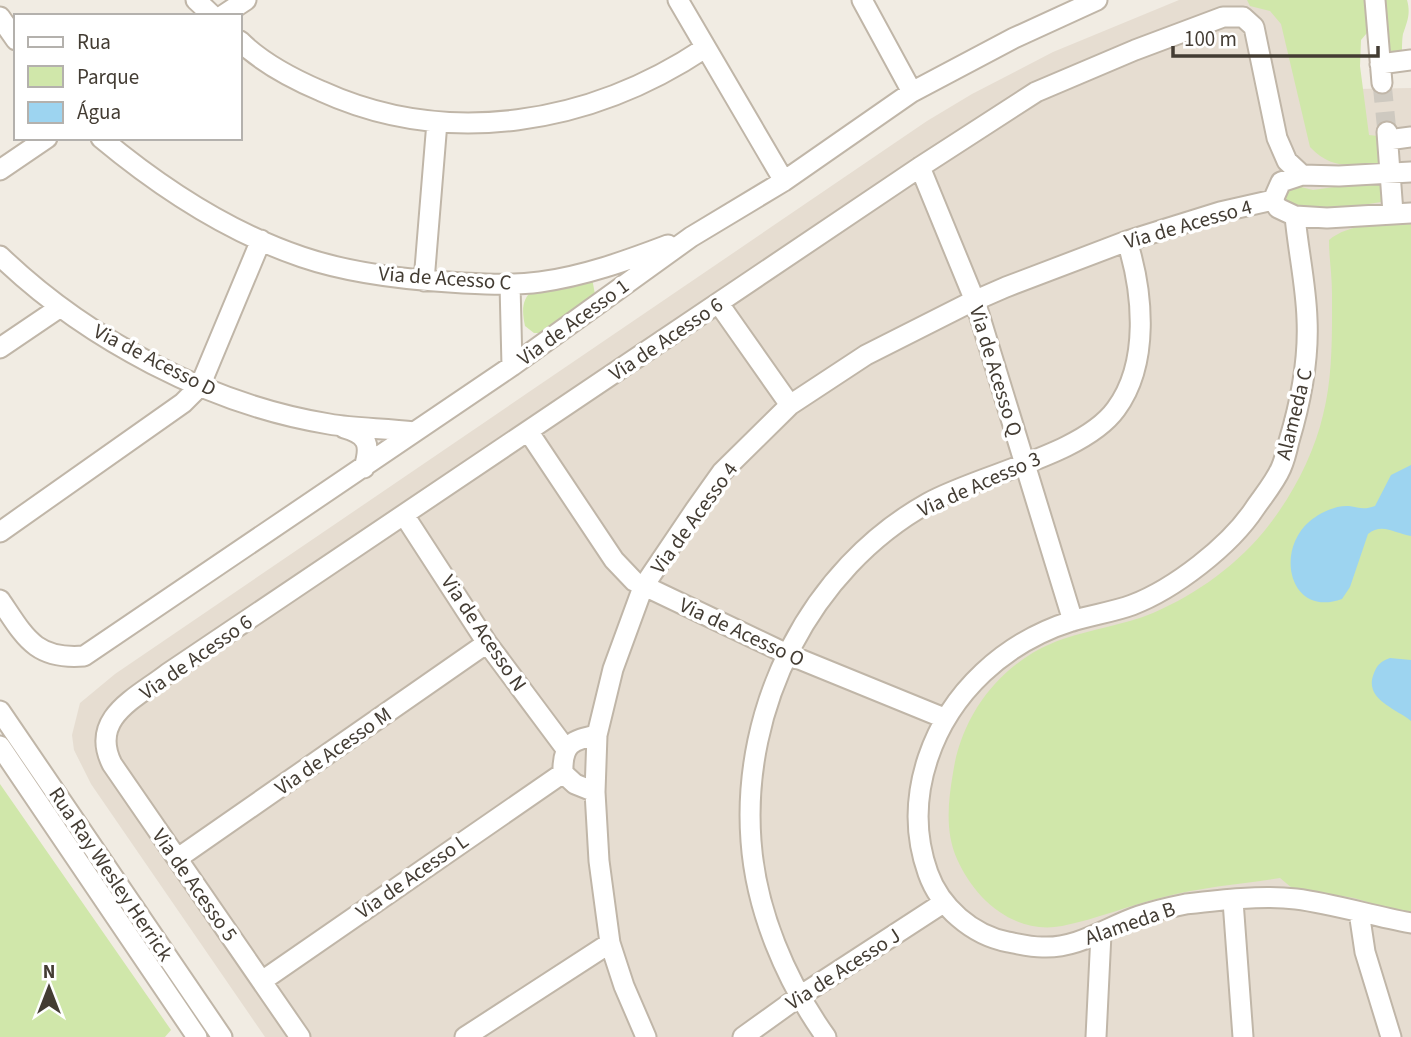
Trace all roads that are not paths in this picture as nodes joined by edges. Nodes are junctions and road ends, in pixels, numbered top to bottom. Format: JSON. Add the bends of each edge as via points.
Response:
{"nodes":[{"id":1,"x":196,"y":0,"type":"edge"},
{"id":2,"x":246,"y":0,"type":"edge"},
{"id":3,"x":678,"y":0,"type":"edge"},
{"id":4,"x":862,"y":0,"type":"edge"},
{"id":5,"x":1047,"y":0,"type":"edge"},
{"id":6,"x":1097,"y":0,"type":"edge"},
{"id":7,"x":1375,"y":0,"type":"edge"},
{"id":8,"x":211,"y":14,"type":"edge"},
{"id":9,"x":225,"y":14,"type":"edge"},
{"id":10,"x":0,"y":17,"type":"edge"},
{"id":11,"x":1056,"y":18,"type":"junction"},
{"id":12,"x":14,"y":37,"type":"edge"},
{"id":13,"x":242,"y":43,"type":"edge"},
{"id":14,"x":705,"y":48,"type":"junction"},
{"id":15,"x":1411,"y":60,"type":"edge"},
{"id":16,"x":912,"y":92,"type":"junction"},
{"id":17,"x":437,"y":122,"type":"junction"},
{"id":18,"x":1411,"y":137,"type":"edge"},
{"id":19,"x":44,"y":140,"type":"edge"},
{"id":20,"x":104,"y":140,"type":"edge"},
{"id":21,"x":920,"y":167,"type":"junction"},
{"id":22,"x":0,"y":170,"type":"edge"},
{"id":23,"x":1411,"y":172,"type":"edge"},
{"id":24,"x":1390,"y":173,"type":"junction"},
{"id":25,"x":1302,"y":175,"type":"junction"},
{"id":26,"x":784,"y":181,"type":"junction"},
{"id":27,"x":1273,"y":200,"type":"junction"},
{"id":28,"x":1402,"y":213,"type":"edge"},
{"id":29,"x":1295,"y":216,"type":"junction"},
{"id":30,"x":691,"y":237,"type":"junction"},
{"id":31,"x":261,"y":240,"type":"junction"},
{"id":32,"x":1127,"y":241,"type":"junction"},
{"id":33,"x":0,"y":256,"type":"edge"},
{"id":34,"x":424,"y":281,"type":"junction"},
{"id":35,"x":510,"y":284,"type":"junction"},
{"id":36,"x":975,"y":301,"type":"junction"},
{"id":37,"x":719,"y":304,"type":"junction"},
{"id":38,"x":59,"y":308,"type":"junction"},
{"id":39,"x":0,"y":348,"type":"edge"},
{"id":40,"x":512,"y":366,"type":"junction"},
{"id":41,"x":200,"y":386,"type":"junction"},
{"id":42,"x":790,"y":405,"type":"junction"},
{"id":43,"x":330,"y":424,"type":"junction"},
{"id":44,"x":528,"y":431,"type":"junction"},
{"id":45,"x":414,"y":432,"type":"junction"},
{"id":46,"x":1025,"y":464,"type":"junction"},
{"id":47,"x":364,"y":468,"type":"junction"},
{"id":48,"x":404,"y":515,"type":"junction"},
{"id":49,"x":0,"y":532,"type":"edge"},
{"id":50,"x":643,"y":587,"type":"junction"},
{"id":51,"x":0,"y":600,"type":"edge"},
{"id":52,"x":1073,"y":621,"type":"junction"},
{"id":53,"x":487,"y":643,"type":"junction"},
{"id":54,"x":787,"y":654,"type":"junction"},
{"id":55,"x":0,"y":711,"type":"edge"},
{"id":56,"x":944,"y":718,"type":"junction"},
{"id":57,"x":108,"y":727,"type":"joint"},
{"id":58,"x":597,"y":735,"type":"junction"},
{"id":59,"x":0,"y":746,"type":"edge"},
{"id":60,"x":566,"y":749,"type":"junction"},
{"id":61,"x":563,"y":773,"type":"junction"},
{"id":62,"x":594,"y":792,"type":"junction"},
{"id":63,"x":178,"y":858,"type":"junction"},
{"id":64,"x":1233,"y":901,"type":"junction"},
{"id":65,"x":943,"y":903,"type":"junction"},
{"id":66,"x":1359,"y":912,"type":"junction"},
{"id":67,"x":1411,"y":923,"type":"edge"},
{"id":68,"x":1101,"y":934,"type":"junction"},
{"id":69,"x":610,"y":943,"type":"junction"},
{"id":70,"x":262,"y":981,"type":"junction"},
{"id":71,"x":800,"y":996,"type":"junction"},
{"id":72,"x":197,"y":1037,"type":"edge"},
{"id":73,"x":222,"y":1037,"type":"edge"},
{"id":74,"x":300,"y":1037,"type":"edge"},
{"id":75,"x":465,"y":1037,"type":"edge"},
{"id":76,"x":646,"y":1037,"type":"edge"},
{"id":77,"x":743,"y":1037,"type":"edge"},
{"id":78,"x":826,"y":1037,"type":"edge"},
{"id":79,"x":1096,"y":1037,"type":"edge"},
{"id":80,"x":1243,"y":1037,"type":"edge"},
{"id":81,"x":1391,"y":1037,"type":"edge"}],
"edges":[{"from":1,"to":8,"type":"street"},
{"from":2,"to":9,"type":"street"},
{"from":3,"to":14,"type":"street"},
{"from":4,"to":16,"type":"street"},
{"from":5,"to":11,"type":"street"},
{"from":6,"to":11,"type":"street","name":"Via de Acesso 1"},
{"from":7,"to":15,"type":"street","via":[[1381,73]]},
{"from":10,"to":12,"type":"street"},
{"from":11,"to":16,"type":"street","name":"Via de Acesso 1"},
{"from":13,"to":17,"type":"street","via":[[274,67],[333,97]]},
{"from":14,"to":17,"type":"street","via":[[618,94],[562,112],[525,120]]},
{"from":14,"to":26,"type":"street"},
{"from":16,"to":26,"type":"street","name":"Via de Acesso 1"},
{"from":17,"to":34,"type":"street"},
{"from":18,"to":24,"type":"street","via":[[1387,136]]},
{"from":19,"to":22,"type":"street"},
{"from":20,"to":31,"type":"street","name":"Via de Acesso C","via":[[176,195]]},
{"from":21,"to":25,"type":"street","name":"Via de Acesso 6","via":[[1036,92],[1223,17],[1243,18],[1254,27],[1277,138],[1287,161]]},
{"from":21,"to":36,"type":"street","name":"Via de Acesso Q"},
{"from":21,"to":37,"type":"street","name":"Via de Acesso 6"},
{"from":23,"to":24,"type":"street"},
{"from":24,"to":25,"type":"street"},
{"from":24,"to":28,"type":"street"},
{"from":25,"to":27,"type":"street","via":[[1281,182]]},
{"from":26,"to":30,"type":"street","name":"Via de Acesso 1"},
{"from":27,"to":29,"type":"street","via":[[1278,208]]},
{"from":27,"to":32,"type":"street","name":"Via de Acesso 4"},
{"from":28,"to":29,"type":"street"},
{"from":29,"to":52,"type":"street","name":"Alameda C","via":[[1307,316],[1307,362],[1282,467],[1252,513],[1183,577],[1130,606]]},
{"from":30,"to":35,"type":"street","name":"Via de Acesso C","via":[[616,265]]},
{"from":30,"to":40,"type":"street","name":"Via de Acesso 1"},
{"from":31,"to":34,"type":"street","name":"Via de Acesso C","via":[[315,260]]},
{"from":31,"to":41,"type":"street"},
{"from":32,"to":36,"type":"street","name":"Via de Acesso 4"},
{"from":32,"to":46,"type":"street","name":"Via de Acesso 3","via":[[1140,324],[1138,358],[1129,387],[1116,410],[1093,433]]},
{"from":33,"to":38,"type":"street","name":"Via de Acesso D"},
{"from":34,"to":35,"type":"street","name":"Via de Acesso C"},
{"from":35,"to":40,"type":"street"},
{"from":36,"to":42,"type":"street","name":"Via de Acesso 4","via":[[866,355]]},
{"from":36,"to":46,"type":"street","name":"Via de Acesso Q"},
{"from":37,"to":42,"type":"street"},
{"from":37,"to":44,"type":"street","name":"Via de Acesso 6"},
{"from":38,"to":39,"type":"street"},
{"from":38,"to":41,"type":"street","name":"Via de Acesso D","via":[[114,343]]},
{"from":40,"to":45,"type":"street","name":"Via de Acesso 1"},
{"from":41,"to":43,"type":"street","name":"Via de Acesso D","via":[[258,407]]},
{"from":41,"to":49,"type":"street","via":[[183,403]]},
{"from":42,"to":50,"type":"street","name":"Via de Acesso 4","via":[[722,472]]},
{"from":43,"to":45,"type":"street","name":"Via de Acesso D"},
{"from":43,"to":47,"type":"street","name":"Via de Acesso D","via":[[359,432],[365,439]]},
{"from":44,"to":48,"type":"street","name":"Via de Acesso 6"},
{"from":44,"to":50,"type":"street","name":"Via de Acesso O","via":[[614,560]]},
{"from":45,"to":47,"type":"street","name":"Via de Acesso 1"},
{"from":46,"to":52,"type":"street","name":"Via de Acesso Q"},
{"from":46,"to":54,"type":"street","name":"Via de Acesso 3","via":[[929,502],[886,530],[847,565]]},
{"from":47,"to":51,"type":"street","name":"Via de Acesso 1","via":[[84,656],[45,653],[27,641]]},
{"from":48,"to":53,"type":"street","name":"Via de Acesso N"},
{"from":48,"to":57,"type":"street","name":"Via de Acesso 6","via":[[167,674],[112,717]]},
{"from":50,"to":54,"type":"street","name":"Via de Acesso O"},
{"from":50,"to":58,"type":"street","name":"Via de Acesso 4"},
{"from":52,"to":56,"type":"street","name":"Alameda C","via":[[1027,640],[985,670]]},
{"from":53,"to":60,"type":"street","name":"Via de Acesso N"},
{"from":53,"to":63,"type":"street","name":"Via de Acesso M"},
{"from":54,"to":56,"type":"street","name":"Via de Acesso O"},
{"from":54,"to":71,"type":"street","name":"Via de Acesso 3","via":[[756,748],[751,842],[768,928]]},
{"from":55,"to":73,"type":"street","name":"Rua Ray Wesley Herrick"},
{"from":56,"to":65,"type":"street","name":"Alameda C","via":[[917,795],[920,848]]},
{"from":57,"to":63,"type":"street","name":"Via de Acesso 5","via":[[106,753]]},
{"from":58,"to":60,"type":"street","via":[[575,740]]},
{"from":58,"to":62,"type":"street","name":"Via de Acesso 4"},
{"from":59,"to":72,"type":"street","name":"Rua Ray Wesley Herrick"},
{"from":60,"to":61,"type":"street"},
{"from":61,"to":62,"type":"street"},
{"from":61,"to":70,"type":"street","name":"Via de Acesso L"},
{"from":62,"to":69,"type":"street","name":"Via de Acesso 4"},
{"from":63,"to":70,"type":"street","name":"Via de Acesso 5"},
{"from":64,"to":66,"type":"street","name":"Alameda B","via":[[1296,899]]},
{"from":64,"to":68,"type":"street","name":"Alameda B","via":[[1151,913]]},
{"from":64,"to":80,"type":"street"},
{"from":65,"to":68,"type":"street","name":"Alameda B","via":[[978,930],[1002,941],[1044,947]]},
{"from":65,"to":71,"type":"street","name":"Via de Acesso J"},
{"from":66,"to":67,"type":"street","name":"Alameda B"},
{"from":66,"to":81,"type":"street","via":[[1365,952]]},
{"from":68,"to":79,"type":"street"},
{"from":69,"to":75,"type":"street"},
{"from":69,"to":76,"type":"street","name":"Via de Acesso 4"},
{"from":70,"to":74,"type":"street","name":"Via de Acesso 5"},
{"from":71,"to":77,"type":"street","name":"Via de Acesso J"},
{"from":71,"to":78,"type":"street","name":"Via de Acesso 3"}]}
